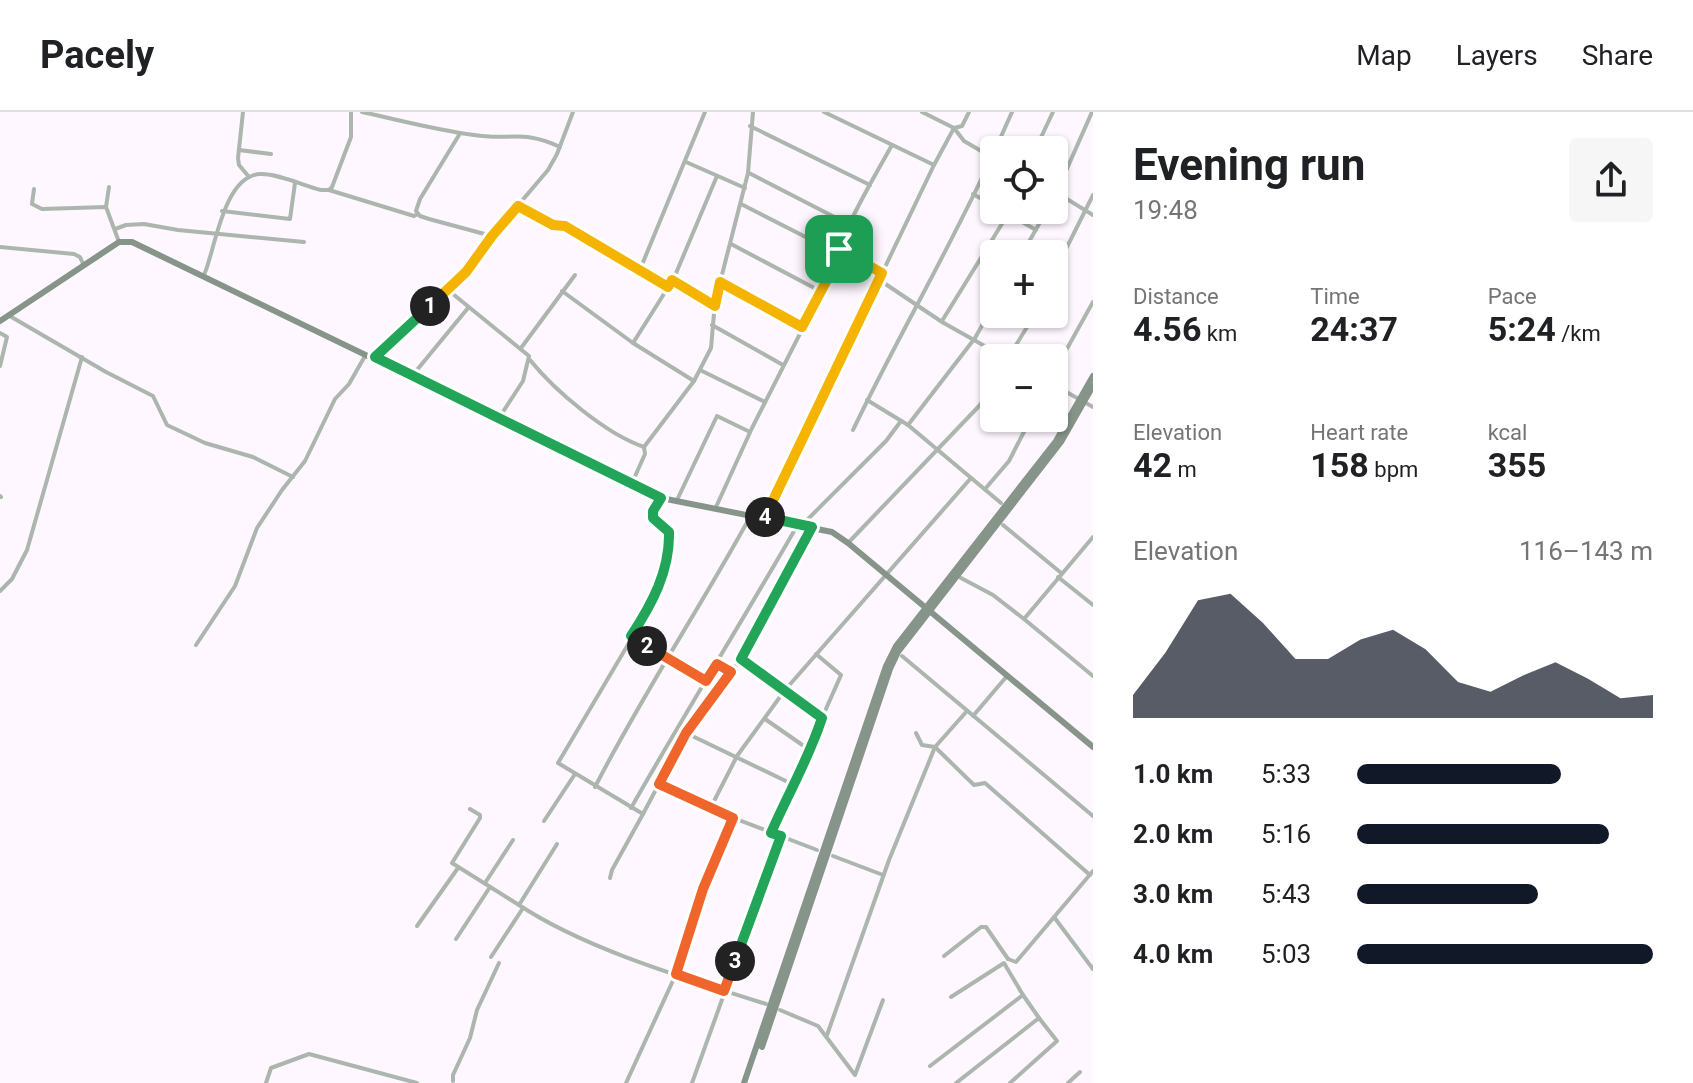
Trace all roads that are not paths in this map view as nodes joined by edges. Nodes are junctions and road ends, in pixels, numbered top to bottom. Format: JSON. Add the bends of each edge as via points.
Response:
{"nodes":[{"id":1,"x":243,"y":112,"type":"edge"},
{"id":2,"x":351,"y":112,"type":"edge"},
{"id":3,"x":362,"y":112,"type":"edge"},
{"id":4,"x":573,"y":112,"type":"edge"},
{"id":5,"x":705,"y":112,"type":"edge"},
{"id":6,"x":753,"y":112,"type":"edge"},
{"id":7,"x":824,"y":112,"type":"edge"},
{"id":8,"x":922,"y":112,"type":"edge"},
{"id":9,"x":969,"y":112,"type":"edge"},
{"id":10,"x":1012,"y":112,"type":"edge"},
{"id":11,"x":1053,"y":112,"type":"edge"},
{"id":12,"x":1092,"y":112,"type":"edge"},
{"id":13,"x":750,"y":126,"type":"junction"},
{"id":14,"x":954,"y":128,"type":"junction"},
{"id":15,"x":459,"y":135,"type":"dead end"},
{"id":16,"x":1002,"y":136,"type":"edge"},
{"id":17,"x":1042,"y":136,"type":"edge"},
{"id":18,"x":892,"y":145,"type":"junction"},
{"id":19,"x":560,"y":147,"type":"junction"},
{"id":20,"x":980,"y":148,"type":"edge"},
{"id":21,"x":239,"y":150,"type":"junction"},
{"id":22,"x":271,"y":154,"type":"dead end"},
{"id":23,"x":686,"y":162,"type":"junction"},
{"id":24,"x":934,"y":165,"type":"junction"},
{"id":25,"x":1068,"y":165,"type":"edge"},
{"id":26,"x":748,"y":173,"type":"junction"},
{"id":27,"x":717,"y":176,"type":"junction"},
{"id":28,"x":249,"y":177,"type":"junction"},
{"id":29,"x":980,"y":181,"type":"edge"},
{"id":30,"x":295,"y":183,"type":"junction"},
{"id":31,"x":870,"y":185,"type":"junction"},
{"id":32,"x":109,"y":187,"type":"dead end"},
{"id":33,"x":745,"y":188,"type":"junction"},
{"id":34,"x":34,"y":189,"type":"dead end"},
{"id":35,"x":329,"y":190,"type":"junction"},
{"id":36,"x":973,"y":194,"type":"junction"},
{"id":37,"x":1093,"y":195,"type":"edge"},
{"id":38,"x":980,"y":198,"type":"edge"},
{"id":39,"x":1068,"y":201,"type":"edge"},
{"id":40,"x":741,"y":204,"type":"junction"},
{"id":41,"x":518,"y":206,"type":"junction"},
{"id":42,"x":106,"y":207,"type":"junction"},
{"id":43,"x":222,"y":211,"type":"junction"},
{"id":44,"x":1086,"y":211,"type":"junction"},
{"id":45,"x":418,"y":214,"type":"junction"},
{"id":46,"x":1093,"y":215,"type":"edge"},
{"id":47,"x":1002,"y":224,"type":"edge"},
{"id":48,"x":1026,"y":224,"type":"edge"},
{"id":49,"x":1039,"y":224,"type":"edge"},
{"id":50,"x":850,"y":225,"type":"junction"},
{"id":51,"x":115,"y":229,"type":"junction"},
{"id":52,"x":1036,"y":230,"type":"junction"},
{"id":53,"x":216,"y":232,"type":"junction"},
{"id":54,"x":492,"y":236,"type":"junction"},
{"id":55,"x":1030,"y":240,"type":"edge"},
{"id":56,"x":119,"y":242,"type":"junction"},
{"id":57,"x":304,"y":242,"type":"dead end"},
{"id":58,"x":731,"y":244,"type":"junction"},
{"id":59,"x":1068,"y":246,"type":"edge"},
{"id":60,"x":0,"y":247,"type":"edge"},
{"id":61,"x":838,"y":251,"type":"junction"},
{"id":62,"x":84,"y":266,"type":"junction"},
{"id":63,"x":639,"y":272,"type":"junction"},
{"id":64,"x":882,"y":273,"type":"junction"},
{"id":65,"x":204,"y":275,"type":"junction"},
{"id":66,"x":575,"y":275,"type":"dead end"},
{"id":67,"x":878,"y":279,"type":"junction"},
{"id":68,"x":672,"y":280,"type":"junction"},
{"id":69,"x":720,"y":282,"type":"junction"},
{"id":70,"x":668,"y":287,"type":"junction"},
{"id":71,"x":448,"y":290,"type":"junction"},
{"id":72,"x":562,"y":291,"type":"junction"},
{"id":73,"x":820,"y":291,"type":"junction"},
{"id":74,"x":1093,"y":302,"type":"edge"},
{"id":75,"x":915,"y":304,"type":"junction"},
{"id":76,"x":715,"y":306,"type":"junction"},
{"id":77,"x":468,"y":308,"type":"junction"},
{"id":78,"x":8,"y":315,"type":"junction"},
{"id":79,"x":0,"y":321,"type":"edge"},
{"id":80,"x":942,"y":322,"type":"junction"},
{"id":81,"x":712,"y":325,"type":"junction"},
{"id":82,"x":802,"y":327,"type":"junction"},
{"id":83,"x":981,"y":328,"type":"edge"},
{"id":84,"x":0,"y":333,"type":"edge"},
{"id":85,"x":975,"y":338,"type":"junction"},
{"id":86,"x":633,"y":343,"type":"junction"},
{"id":87,"x":985,"y":344,"type":"edge"},
{"id":88,"x":1068,"y":347,"type":"edge"},
{"id":89,"x":521,"y":348,"type":"junction"},
{"id":90,"x":366,"y":354,"type":"junction"},
{"id":91,"x":82,"y":357,"type":"junction"},
{"id":92,"x":375,"y":357,"type":"junction"},
{"id":93,"x":530,"y":360,"type":"junction"},
{"id":94,"x":783,"y":365,"type":"junction"},
{"id":95,"x":0,"y":366,"type":"edge"},
{"id":96,"x":700,"y":370,"type":"junction"},
{"id":97,"x":412,"y":376,"type":"junction"},
{"id":98,"x":1093,"y":376,"type":"edge"},
{"id":99,"x":694,"y":381,"type":"junction"},
{"id":100,"x":1093,"y":386,"type":"edge"},
{"id":101,"x":1068,"y":394,"type":"edge"},
{"id":102,"x":867,"y":400,"type":"junction"},
{"id":103,"x":765,"y":402,"type":"junction"},
{"id":104,"x":1081,"y":402,"type":"junction"},
{"id":105,"x":980,"y":405,"type":"edge"},
{"id":106,"x":1093,"y":407,"type":"edge"},
{"id":107,"x":499,"y":418,"type":"junction"},
{"id":108,"x":901,"y":421,"type":"junction"},
{"id":109,"x":908,"y":425,"type":"junction"},
{"id":110,"x":853,"y":430,"type":"dead end"},
{"id":111,"x":750,"y":432,"type":"junction"},
{"id":112,"x":1024,"y":432,"type":"edge"},
{"id":113,"x":644,"y":447,"type":"junction"},
{"id":114,"x":938,"y":450,"type":"junction"},
{"id":115,"x":293,"y":477,"type":"junction"},
{"id":116,"x":971,"y":478,"type":"junction"},
{"id":117,"x":632,"y":483,"type":"junction"},
{"id":118,"x":985,"y":489,"type":"junction"},
{"id":119,"x":661,"y":498,"type":"junction"},
{"id":120,"x":677,"y":500,"type":"junction"},
{"id":121,"x":1001,"y":503,"type":"dead end"},
{"id":122,"x":716,"y":507,"type":"junction"},
{"id":123,"x":751,"y":515,"type":"junction"},
{"id":124,"x":765,"y":517,"type":"junction"},
{"id":125,"x":800,"y":524,"type":"junction"},
{"id":126,"x":1003,"y":525,"type":"dead end"},
{"id":127,"x":812,"y":527,"type":"junction"},
{"id":128,"x":1093,"y":537,"type":"edge"},
{"id":129,"x":848,"y":543,"type":"junction"},
{"id":130,"x":886,"y":575,"type":"junction"},
{"id":131,"x":1059,"y":575,"type":"junction"},
{"id":132,"x":961,"y":578,"type":"dead end"},
{"id":133,"x":0,"y":591,"type":"edge"},
{"id":134,"x":1093,"y":605,"type":"edge"},
{"id":135,"x":928,"y":609,"type":"junction"},
{"id":136,"x":1024,"y":619,"type":"junction"},
{"id":137,"x":631,"y":636,"type":"junction"},
{"id":138,"x":196,"y":645,"type":"dead end"},
{"id":139,"x":816,"y":654,"type":"junction"},
{"id":140,"x":902,"y":656,"type":"dead end"},
{"id":141,"x":668,"y":659,"type":"junction"},
{"id":142,"x":741,"y":659,"type":"junction"},
{"id":143,"x":717,"y":664,"type":"junction"},
{"id":144,"x":731,"y":672,"type":"junction"},
{"id":145,"x":1007,"y":676,"type":"junction"},
{"id":146,"x":1093,"y":676,"type":"edge"},
{"id":147,"x":706,"y":681,"type":"junction"},
{"id":148,"x":784,"y":692,"type":"junction"},
{"id":149,"x":967,"y":711,"type":"junction"},
{"id":150,"x":973,"y":716,"type":"junction"},
{"id":151,"x":822,"y":718,"type":"junction"},
{"id":152,"x":765,"y":719,"type":"junction"},
{"id":153,"x":686,"y":733,"type":"junction"},
{"id":154,"x":916,"y":733,"type":"dead end"},
{"id":155,"x":935,"y":747,"type":"junction"},
{"id":156,"x":1093,"y":747,"type":"edge"},
{"id":157,"x":811,"y":751,"type":"junction"},
{"id":158,"x":737,"y":756,"type":"junction"},
{"id":159,"x":575,"y":774,"type":"junction"},
{"id":160,"x":659,"y":784,"type":"junction"},
{"id":161,"x":792,"y":784,"type":"junction"},
{"id":162,"x":595,"y":787,"type":"junction"},
{"id":163,"x":631,"y":808,"type":"junction"},
{"id":164,"x":470,"y":809,"type":"dead end"},
{"id":165,"x":710,"y":809,"type":"junction"},
{"id":166,"x":643,"y":814,"type":"junction"},
{"id":167,"x":1093,"y":816,"type":"edge"},
{"id":168,"x":733,"y":818,"type":"junction"},
{"id":169,"x":544,"y":821,"type":"dead end"},
{"id":170,"x":771,"y":833,"type":"junction"},
{"id":171,"x":781,"y":836,"type":"junction"},
{"id":172,"x":513,"y":840,"type":"dead end"},
{"id":173,"x":557,"y":844,"type":"dead end"},
{"id":174,"x":817,"y":850,"type":"dead end"},
{"id":175,"x":833,"y":856,"type":"dead end"},
{"id":176,"x":458,"y":868,"type":"junction"},
{"id":177,"x":1091,"y":873,"type":"edge"},
{"id":178,"x":883,"y":875,"type":"junction"},
{"id":179,"x":610,"y":878,"type":"dead end"},
{"id":180,"x":488,"y":885,"type":"junction"},
{"id":181,"x":521,"y":906,"type":"junction"},
{"id":182,"x":1054,"y":917,"type":"junction"},
{"id":183,"x":417,"y":926,"type":"dead end"},
{"id":184,"x":456,"y":939,"type":"dead end"},
{"id":185,"x":944,"y":956,"type":"dead end"},
{"id":186,"x":491,"y":957,"type":"dead end"},
{"id":187,"x":1006,"y":961,"type":"junction"},
{"id":188,"x":499,"y":963,"type":"dead end"},
{"id":189,"x":1093,"y":969,"type":"edge"},
{"id":190,"x":676,"y":974,"type":"junction"},
{"id":191,"x":724,"y":991,"type":"junction"},
{"id":192,"x":1023,"y":995,"type":"junction"},
{"id":193,"x":951,"y":997,"type":"dead end"},
{"id":194,"x":883,"y":1000,"type":"dead end"},
{"id":195,"x":766,"y":1004,"type":"dead end"},
{"id":196,"x":780,"y":1010,"type":"dead end"},
{"id":197,"x":1039,"y":1018,"type":"junction"},
{"id":198,"x":827,"y":1035,"type":"junction"},
{"id":199,"x":930,"y":1066,"type":"dead end"},
{"id":200,"x":1080,"y":1072,"type":"dead end"},
{"id":201,"x":454,"y":1082,"type":"edge"},
{"id":202,"x":266,"y":1083,"type":"edge"},
{"id":203,"x":417,"y":1083,"type":"edge"},
{"id":204,"x":626,"y":1083,"type":"edge"},
{"id":205,"x":692,"y":1083,"type":"edge"},
{"id":206,"x":746,"y":1083,"type":"edge"},
{"id":207,"x":956,"y":1083,"type":"edge"},
{"id":208,"x":1010,"y":1083,"type":"edge"},
{"id":209,"x":1068,"y":1083,"type":"edge"}],
"edges":[{"from":1,"to":21,"type":"street"},
{"from":2,"to":35,"type":"street","via":[[351,137]]},
{"from":3,"to":19,"type":"street","via":[[491,138],[532,136]]},
{"from":4,"to":19,"type":"street"},
{"from":5,"to":23,"type":"street"},
{"from":6,"to":13,"type":"street"},
{"from":7,"to":18,"type":"street"},
{"from":8,"to":14,"type":"street"},
{"from":9,"to":14,"type":"street","via":[[962,126]]},
{"from":10,"to":16,"type":"street"},
{"from":11,"to":17,"type":"street"},
{"from":12,"to":25,"type":"street"},
{"from":13,"to":26,"type":"street"},
{"from":13,"to":31,"type":"street"},
{"from":14,"to":20,"type":"street","via":[[964,141]]},
{"from":14,"to":24,"type":"street"},
{"from":15,"to":45,"type":"street","via":[[420,199]]},
{"from":18,"to":24,"type":"street"},
{"from":18,"to":31,"type":"street"},
{"from":19,"to":41,"type":"street"},
{"from":21,"to":22,"type":"street"},
{"from":21,"to":28,"type":"street","via":[[239,165]]},
{"from":23,"to":27,"type":"street"},
{"from":23,"to":63,"type":"street"},
{"from":24,"to":64,"type":"street"},
{"from":26,"to":33,"type":"street"},
{"from":26,"to":50,"type":"street"},
{"from":27,"to":33,"type":"street"},
{"from":27,"to":68,"type":"street"},
{"from":28,"to":30,"type":"street","via":[[262,174]]},
{"from":28,"to":43,"type":"street"},
{"from":29,"to":36,"type":"street"},
{"from":30,"to":35,"type":"street"},
{"from":30,"to":43,"type":"street","via":[[290,219]]},
{"from":31,"to":50,"type":"street"},
{"from":32,"to":42,"type":"street"},
{"from":33,"to":40,"type":"street"},
{"from":34,"to":42,"type":"street","via":[[32,204],[42,209]]},
{"from":35,"to":45,"type":"street"},
{"from":36,"to":38,"type":"street"},
{"from":36,"to":75,"type":"street"},
{"from":37,"to":44,"type":"street"},
{"from":39,"to":44,"type":"street"},
{"from":40,"to":58,"type":"street"},
{"from":40,"to":61,"type":"street"},
{"from":41,"to":54,"type":"street"},
{"from":41,"to":63,"type":"street","via":[[565,226]]},
{"from":42,"to":51,"type":"street"},
{"from":43,"to":53,"type":"street"},
{"from":44,"to":46,"type":"street"},
{"from":44,"to":59,"type":"street"},
{"from":45,"to":54,"type":"street"},
{"from":47,"to":80,"type":"street"},
{"from":48,"to":52,"type":"street"},
{"from":49,"to":52,"type":"street"},
{"from":50,"to":61,"type":"street"},
{"from":51,"to":53,"type":"street","via":[[144,224]]},
{"from":51,"to":56,"type":"street"},
{"from":52,"to":55,"type":"street"},
{"from":53,"to":57,"type":"street"},
{"from":53,"to":65,"type":"street"},
{"from":54,"to":71,"type":"street"},
{"from":56,"to":62,"type":"main road"},
{"from":56,"to":65,"type":"main road","via":[[132,242]]},
{"from":58,"to":69,"type":"street"},
{"from":58,"to":73,"type":"street"},
{"from":60,"to":62,"type":"street","via":[[74,254]]},
{"from":61,"to":64,"type":"street"},
{"from":61,"to":73,"type":"street"},
{"from":62,"to":78,"type":"main road"},
{"from":63,"to":70,"type":"street"},
{"from":64,"to":67,"type":"street"},
{"from":65,"to":90,"type":"main road"},
{"from":66,"to":72,"type":"street"},
{"from":67,"to":75,"type":"street"},
{"from":67,"to":124,"type":"street"},
{"from":68,"to":70,"type":"street"},
{"from":68,"to":76,"type":"street"},
{"from":69,"to":76,"type":"street"},
{"from":69,"to":82,"type":"street"},
{"from":70,"to":86,"type":"street"},
{"from":71,"to":77,"type":"street"},
{"from":71,"to":92,"type":"street"},
{"from":72,"to":86,"type":"street"},
{"from":72,"to":89,"type":"street"},
{"from":73,"to":82,"type":"street"},
{"from":74,"to":88,"type":"street"},
{"from":75,"to":80,"type":"street"},
{"from":75,"to":102,"type":"street"},
{"from":76,"to":81,"type":"street"},
{"from":77,"to":89,"type":"street"},
{"from":77,"to":97,"type":"street"},
{"from":78,"to":79,"type":"main road"},
{"from":78,"to":91,"type":"street"},
{"from":80,"to":85,"type":"street"},
{"from":81,"to":94,"type":"street"},
{"from":81,"to":96,"type":"street","via":[[711,348]]},
{"from":82,"to":94,"type":"street"},
{"from":83,"to":85,"type":"street"},
{"from":84,"to":95,"type":"street","via":[[7,337]]},
{"from":85,"to":87,"type":"street"},
{"from":85,"to":109,"type":"street"},
{"from":86,"to":99,"type":"street"},
{"from":89,"to":93,"type":"street"},
{"from":90,"to":92,"type":"main road"},
{"from":90,"to":115,"type":"street"},
{"from":91,"to":115,"type":"street","via":[[153,396],[167,425]]},
{"from":91,"to":133,"type":"street","via":[[27,550]]},
{"from":92,"to":97,"type":"main road"},
{"from":93,"to":107,"type":"street"},
{"from":93,"to":113,"type":"street","via":[[561,395]]},
{"from":94,"to":103,"type":"street"},
{"from":96,"to":99,"type":"street"},
{"from":96,"to":103,"type":"street"},
{"from":97,"to":107,"type":"main road"},
{"from":98,"to":104,"type":"main road"},
{"from":99,"to":113,"type":"street"},
{"from":100,"to":104,"type":"main road"},
{"from":101,"to":104,"type":"street"},
{"from":102,"to":108,"type":"street"},
{"from":102,"to":110,"type":"street"},
{"from":103,"to":111,"type":"street"},
{"from":104,"to":106,"type":"street"},
{"from":104,"to":135,"type":"main road"},
{"from":105,"to":114,"type":"street"},
{"from":107,"to":117,"type":"main road"},
{"from":108,"to":109,"type":"street"},
{"from":108,"to":125,"type":"street"},
{"from":109,"to":114,"type":"street"},
{"from":111,"to":120,"type":"street","via":[[717,416]]},
{"from":111,"to":122,"type":"street"},
{"from":112,"to":118,"type":"street","via":[[1009,461]]},
{"from":113,"to":117,"type":"street"},
{"from":114,"to":116,"type":"street"},
{"from":114,"to":129,"type":"street"},
{"from":115,"to":138,"type":"street","via":[[257,528],[235,586]]},
{"from":116,"to":118,"type":"street"},
{"from":116,"to":130,"type":"street"},
{"from":117,"to":119,"type":"main road"},
{"from":118,"to":121,"type":"street"},
{"from":119,"to":120,"type":"main road"},
{"from":119,"to":137,"type":"street","via":[[653,518],[669,532],[669,543],[661,581]]},
{"from":120,"to":122,"type":"main road"},
{"from":122,"to":123,"type":"main road"},
{"from":123,"to":124,"type":"main road"},
{"from":123,"to":141,"type":"street"},
{"from":124,"to":125,"type":"main road"},
{"from":125,"to":127,"type":"main road"},
{"from":125,"to":143,"type":"street"},
{"from":126,"to":131,"type":"street"},
{"from":127,"to":129,"type":"main road"},
{"from":127,"to":142,"type":"street"},
{"from":128,"to":131,"type":"street"},
{"from":129,"to":130,"type":"main road"},
{"from":130,"to":135,"type":"main road"},
{"from":130,"to":139,"type":"street"},
{"from":131,"to":134,"type":"street"},
{"from":131,"to":136,"type":"street"},
{"from":132,"to":136,"type":"street"},
{"from":135,"to":145,"type":"main road"},
{"from":135,"to":206,"type":"main road","via":[[886,666]]},
{"from":136,"to":146,"type":"street"},
{"from":137,"to":141,"type":"street"},
{"from":137,"to":159,"type":"street","via":[[558,763]]},
{"from":139,"to":148,"type":"street"},
{"from":139,"to":151,"type":"street","via":[[841,675]]},
{"from":140,"to":149,"type":"street"},
{"from":141,"to":147,"type":"street"},
{"from":141,"to":162,"type":"street"},
{"from":142,"to":144,"type":"street"},
{"from":142,"to":148,"type":"street"},
{"from":143,"to":144,"type":"street"},
{"from":143,"to":147,"type":"street"},
{"from":144,"to":153,"type":"street"},
{"from":145,"to":150,"type":"street"},
{"from":145,"to":156,"type":"main road"},
{"from":147,"to":163,"type":"street"},
{"from":148,"to":151,"type":"street"},
{"from":148,"to":152,"type":"street"},
{"from":149,"to":150,"type":"street"},
{"from":149,"to":155,"type":"street"},
{"from":150,"to":167,"type":"street"},
{"from":151,"to":157,"type":"street"},
{"from":152,"to":157,"type":"street"},
{"from":152,"to":158,"type":"street"},
{"from":153,"to":158,"type":"street"},
{"from":153,"to":160,"type":"street"},
{"from":154,"to":155,"type":"street","via":[[922,745]]},
{"from":155,"to":177,"type":"street","via":[[974,785],[985,783]]},
{"from":155,"to":178,"type":"street"},
{"from":157,"to":161,"type":"street"},
{"from":158,"to":161,"type":"street"},
{"from":158,"to":165,"type":"street"},
{"from":159,"to":162,"type":"street"},
{"from":159,"to":169,"type":"street"},
{"from":160,"to":165,"type":"street"},
{"from":160,"to":166,"type":"street"},
{"from":161,"to":170,"type":"street"},
{"from":162,"to":163,"type":"street"},
{"from":163,"to":166,"type":"street"},
{"from":164,"to":176,"type":"street","via":[[480,818],[453,859]]},
{"from":165,"to":168,"type":"street"},
{"from":166,"to":179,"type":"street"},
{"from":168,"to":170,"type":"street"},
{"from":168,"to":190,"type":"street"},
{"from":170,"to":171,"type":"street"},
{"from":171,"to":174,"type":"street"},
{"from":171,"to":191,"type":"street"},
{"from":172,"to":180,"type":"street"},
{"from":173,"to":181,"type":"street"},
{"from":175,"to":178,"type":"street"},
{"from":176,"to":180,"type":"street"},
{"from":176,"to":183,"type":"street"},
{"from":177,"to":182,"type":"street"},
{"from":178,"to":198,"type":"street"},
{"from":180,"to":181,"type":"street"},
{"from":180,"to":184,"type":"street"},
{"from":181,"to":186,"type":"street"},
{"from":181,"to":190,"type":"street","via":[[560,929]]},
{"from":182,"to":187,"type":"street","via":[[1016,962]]},
{"from":182,"to":189,"type":"street"},
{"from":185,"to":187,"type":"street","via":[[986,927]]},
{"from":187,"to":192,"type":"street"},
{"from":187,"to":193,"type":"street"},
{"from":188,"to":201,"type":"street"},
{"from":190,"to":191,"type":"street"},
{"from":190,"to":204,"type":"street"},
{"from":191,"to":195,"type":"street"},
{"from":191,"to":205,"type":"street"},
{"from":192,"to":197,"type":"street"},
{"from":192,"to":199,"type":"street"},
{"from":194,"to":198,"type":"street","via":[[855,1075]]},
{"from":196,"to":198,"type":"street"},
{"from":197,"to":207,"type":"street"},
{"from":197,"to":208,"type":"street","via":[[1057,1041]]},
{"from":200,"to":209,"type":"street"},
{"from":202,"to":203,"type":"street","via":[[271,1068],[309,1054]]}]}
